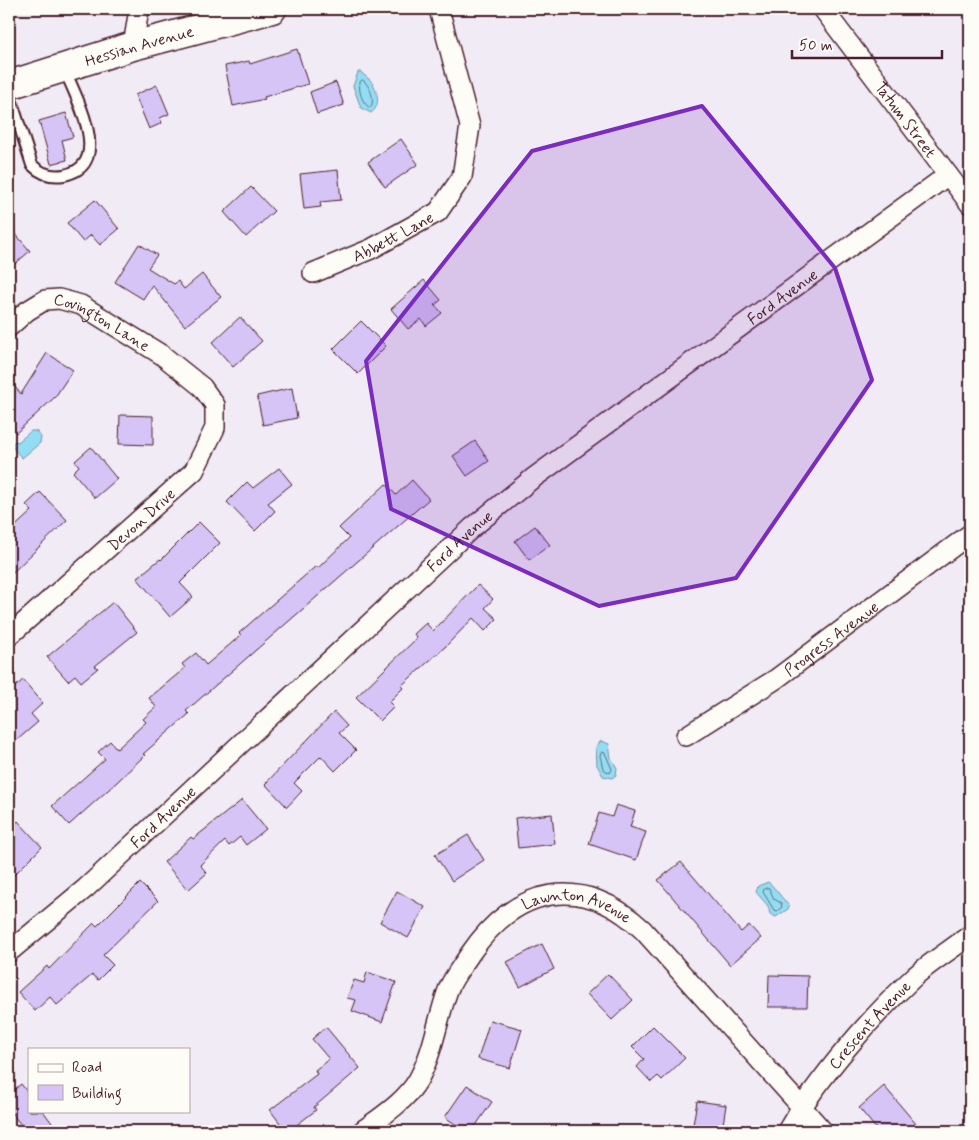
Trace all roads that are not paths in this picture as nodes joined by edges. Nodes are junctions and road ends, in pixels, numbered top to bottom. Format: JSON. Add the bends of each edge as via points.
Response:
{"nodes":[{"id":1,"x":139,"y":9,"type":"edge"},
{"id":2,"x":272,"y":9,"type":"edge"},
{"id":3,"x":439,"y":9,"type":"edge"},
{"id":4,"x":823,"y":9,"type":"edge"},
{"id":5,"x":133,"y":46,"type":"junction"},
{"id":6,"x":64,"y":68,"type":"junction"},
{"id":7,"x":9,"y":85,"type":"edge"},
{"id":8,"x":9,"y":93,"type":"edge"},
{"id":9,"x":948,"y":175,"type":"junction"},
{"id":10,"x":970,"y":204,"type":"edge"},
{"id":11,"x":313,"y":273,"type":"dead end"},
{"id":12,"x":9,"y":327,"type":"edge"},
{"id":13,"x":193,"y":379,"type":"joint"},
{"id":14,"x":970,"y":534,"type":"edge"},
{"id":15,"x":9,"y":636,"type":"edge"},
{"id":16,"x":686,"y":736,"type":"dead end"},
{"id":17,"x":970,"y":935,"type":"edge"},
{"id":18,"x":9,"y":952,"type":"edge"},
{"id":19,"x":801,"y":1108,"type":"junction"},
{"id":20,"x":362,"y":1131,"type":"edge"},
{"id":21,"x":786,"y":1131,"type":"edge"},
{"id":22,"x":823,"y":1131,"type":"edge"}],
"edges":[{"from":1,"to":5,"type":"street"},
{"from":2,"to":5,"type":"main road","name":"Hessian Avenue"},
{"from":3,"to":11,"type":"street","name":"Abbett Lane","via":[[470,126],[462,177],[438,212],[371,249]]},
{"from":4,"to":9,"type":"street","name":"Tatum Street"},
{"from":5,"to":6,"type":"main road","name":"Hessian Avenue"},
{"from":6,"to":7,"type":"main road","name":"Hessian Avenue"},
{"from":6,"to":8,"type":"lane","via":[[91,144],[84,164],[74,172],[52,176],[39,172],[32,165]]},
{"from":9,"to":10,"type":"street","name":"Tatum Street"},
{"from":9,"to":18,"type":"street","name":"Ford Avenue","via":[[532,480],[473,527],[86,888]]},
{"from":12,"to":13,"type":"street","name":"Covington Lane","via":[[45,300],[59,299],[81,305],[162,355]]},
{"from":13,"to":15,"type":"street","name":"Devon Drive","via":[[215,405],[215,428],[194,472]]},
{"from":14,"to":16,"type":"street","name":"Progress Avenue","via":[[776,679]]},
{"from":17,"to":19,"type":"street","name":"Crescent Avenue","via":[[916,975]]},
{"from":19,"to":20,"type":"street","name":"Lawnton Avenue","via":[[625,912],[603,902],[554,894],[531,900],[490,928],[448,989],[428,1060],[417,1082]]},
{"from":19,"to":21,"type":"street","name":"Crescent Avenue"},
{"from":19,"to":22,"type":"street","name":"Lawnton Avenue"}]}
